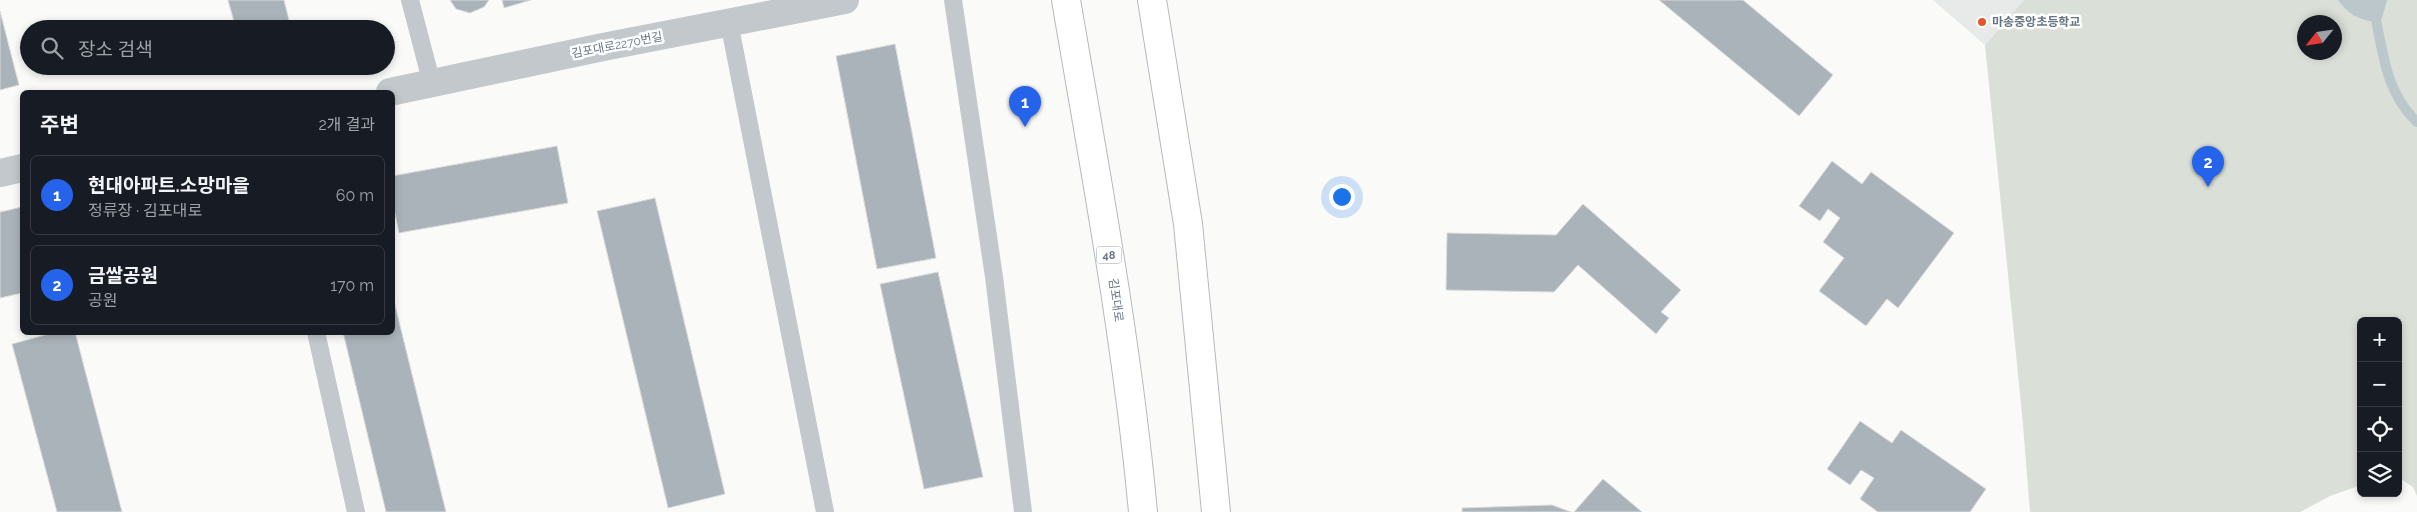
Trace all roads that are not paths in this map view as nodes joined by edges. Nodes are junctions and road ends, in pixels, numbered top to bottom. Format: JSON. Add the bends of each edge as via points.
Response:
{"nodes":[{"id":1,"x":410,"y":0,"type":"edge"},
{"id":2,"x":845,"y":0,"type":"edge"},
{"id":3,"x":953,"y":0,"type":"edge"},
{"id":4,"x":1066,"y":0,"type":"edge"},
{"id":5,"x":1152,"y":0,"type":"edge"},
{"id":6,"x":729,"y":22,"type":"junction"},
{"id":7,"x":432,"y":84,"type":"junction"},
{"id":8,"x":395,"y":91,"type":"edge"},
{"id":9,"x":20,"y":168,"type":"edge"},
{"id":10,"x":0,"y":173,"type":"edge"},
{"id":11,"x":317,"y":335,"type":"edge"},
{"id":12,"x":356,"y":512,"type":"edge"},
{"id":13,"x":825,"y":512,"type":"edge"},
{"id":14,"x":1022,"y":512,"type":"edge"},
{"id":15,"x":1143,"y":512,"type":"edge"},
{"id":16,"x":1216,"y":512,"type":"edge"}],
"edges":[{"from":1,"to":7,"type":"lane"},
{"from":2,"to":6,"type":"street","name":"김포대로2270번길"},
{"from":3,"to":14,"type":"lane","via":[[994,278]]},
{"from":4,"to":15,"type":"main road","name":"김포대로","number":"48","via":[[1105,229],[1137,448]]},
{"from":5,"to":16,"type":"main road","via":[[1188,224]]},
{"from":6,"to":7,"type":"street","name":"김포대로2270번길"},
{"from":6,"to":13,"type":"lane"},
{"from":7,"to":8,"type":"street","name":"김포대로2270번길"},
{"from":9,"to":10,"type":"street"},
{"from":11,"to":12,"type":"lane"}]}
